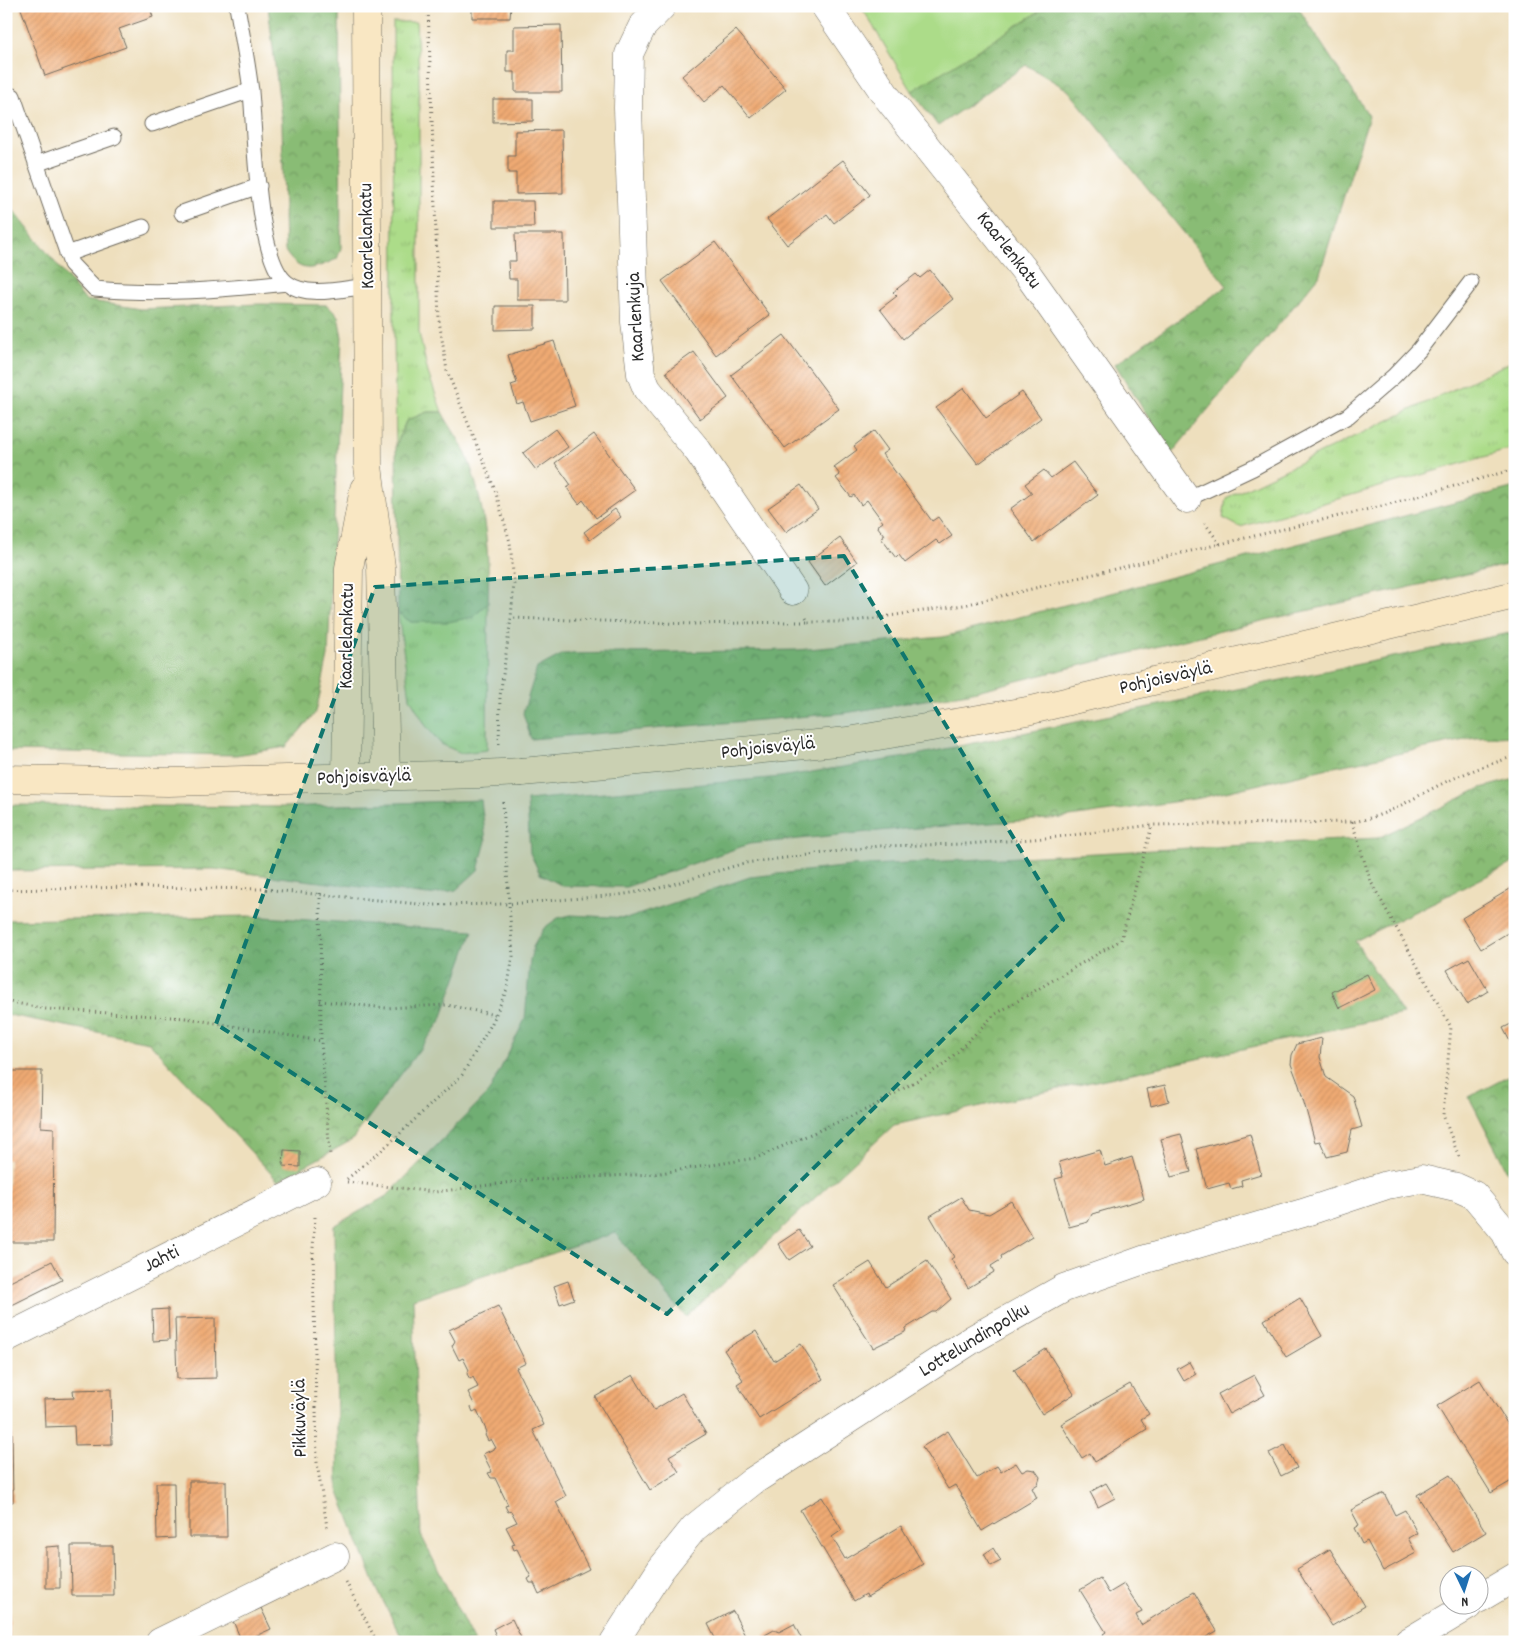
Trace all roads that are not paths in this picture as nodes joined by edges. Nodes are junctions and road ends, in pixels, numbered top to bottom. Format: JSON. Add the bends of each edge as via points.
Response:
{"nodes":[{"id":1,"x":237,"y":6,"type":"edge"},
{"id":2,"x":366,"y":6,"type":"edge"},
{"id":3,"x":662,"y":6,"type":"edge"},
{"id":4,"x":825,"y":6,"type":"edge"},
{"id":5,"x":250,"y":90,"type":"junction"},
{"id":6,"x":12,"y":96,"type":"dead end"},
{"id":7,"x":152,"y":124,"type":"dead end"},
{"id":8,"x":114,"y":137,"type":"dead end"},
{"id":9,"x":36,"y":164,"type":"junction"},
{"id":10,"x":259,"y":186,"type":"junction"},
{"id":11,"x":182,"y":214,"type":"dead end"},
{"id":12,"x":143,"y":227,"type":"dead end"},
{"id":13,"x":68,"y":254,"type":"junction"},
{"id":14,"x":1471,"y":282,"type":"dead end"},
{"id":15,"x":287,"y":283,"type":"junction"},
{"id":16,"x":368,"y":286,"type":"junction"},
{"id":17,"x":368,"y":466,"type":"junction"},
{"id":18,"x":1187,"y":499,"type":"joint"},
{"id":19,"x":793,"y":590,"type":"road end"},
{"id":20,"x":1515,"y":595,"type":"edge"},
{"id":21,"x":386,"y":777,"type":"junction"},
{"id":22,"x":346,"y":778,"type":"junction"},
{"id":23,"x":6,"y":779,"type":"edge"},
{"id":24,"x":331,"y":1174,"type":"road end"},
{"id":25,"x":1515,"y":1252,"type":"edge"},
{"id":26,"x":6,"y":1338,"type":"edge"},
{"id":27,"x":335,"y":1556,"type":"road end"},
{"id":28,"x":1515,"y":1577,"type":"edge"},
{"id":29,"x":1488,"y":1593,"type":"edge"},
{"id":30,"x":1451,"y":1616,"type":"edge"},
{"id":31,"x":160,"y":1642,"type":"edge"},
{"id":32,"x":614,"y":1642,"type":"edge"},
{"id":33,"x":1408,"y":1642,"type":"edge"}],
"edges":[{"from":1,"to":5,"type":"lane"},
{"from":2,"to":16,"type":"main road","name":"Kaarlelankatu"},
{"from":3,"to":19,"type":"street","name":"Kaarlenkuja","via":[[642,27],[629,54],[635,322],[641,374],[647,389],[698,451]]},
{"from":4,"to":18,"type":"street","name":"Kaarlenkatu","via":[[887,97],[1029,276]]},
{"from":5,"to":7,"type":"lane"},
{"from":5,"to":10,"type":"lane"},
{"from":6,"to":9,"type":"lane"},
{"from":8,"to":9,"type":"lane"},
{"from":9,"to":13,"type":"lane"},
{"from":10,"to":11,"type":"lane"},
{"from":10,"to":15,"type":"lane","via":[[263,229],[270,257]]},
{"from":12,"to":13,"type":"lane"},
{"from":13,"to":15,"type":"lane","via":[[71,264],[95,289],[138,293],[210,291]]},
{"from":14,"to":18,"type":"lane","via":[[1419,350],[1348,416],[1253,468]]},
{"from":15,"to":16,"type":"lane","via":[[307,292]]},
{"from":16,"to":17,"type":"main road","name":"Kaarlelankatu"},
{"from":17,"to":21,"type":"main road","name":"Kaarlelankatu","via":[[382,567]]},
{"from":17,"to":22,"type":"main road","name":"Kaarlelankatu","via":[[349,568]]},
{"from":20,"to":21,"type":"main road","name":"Pohjoisväylä","bridge":true,"via":[[1027,711],[848,741],[522,772]]},
{"from":21,"to":22,"type":"main road","name":"Pohjoisväylä"},
{"from":22,"to":23,"type":"main road","name":"Pohjoisväylä","via":[[168,782]]},
{"from":24,"to":26,"type":"street","name":"Jahti"},
{"from":25,"to":32,"type":"street","name":"Lottelundinpolku","via":[[1505,1232],[1474,1195],[1421,1179],[1387,1185],[1136,1262],[1064,1288],[973,1339],[753,1481],[694,1528],[661,1568]]},
{"from":27,"to":31,"type":"street"},
{"from":28,"to":29,"type":"street"},
{"from":30,"to":33,"type":"street"}]}
